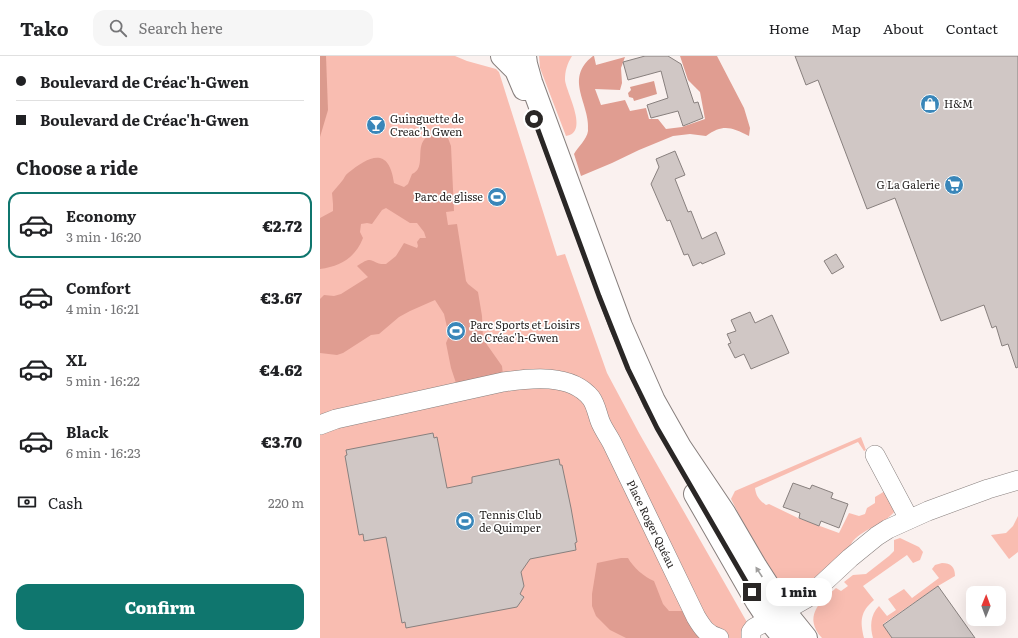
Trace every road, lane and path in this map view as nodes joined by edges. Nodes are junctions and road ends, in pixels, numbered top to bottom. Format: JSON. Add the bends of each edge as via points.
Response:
{"nodes":[{"id":1,"x":502,"y":56,"type":"edge"},
{"id":2,"x":525,"y":56,"type":"edge"},
{"id":3,"x":320,"y":425,"type":"edge"},
{"id":4,"x":875,"y":455,"type":"dead end"},
{"id":5,"x":1018,"y":480,"type":"edge"},
{"id":6,"x":909,"y":519,"type":"junction"},
{"id":7,"x":777,"y":616,"type":"junction"},
{"id":8,"x":745,"y":637,"type":"edge"},
{"id":9,"x":719,"y":638,"type":"edge"},
{"id":10,"x":784,"y":638,"type":"edge"},
{"id":11,"x":806,"y":638,"type":"edge"}],
"edges":[{"from":1,"to":7,"type":"street","via":[[516,70],[599,296],[628,369],[651,416],[750,590]]},
{"from":7,"to":2,"type":"street","one_way":true,"via":[[756,567],[725,514],[680,448],[648,387],[621,326],[531,82]]},
{"from":3,"to":9,"type":"street","name":"Place Roger Quéau","via":[[336,419],[521,379],[550,378],[579,388],[596,406],[600,422],[690,605],[704,630]]},
{"from":4,"to":6,"type":"street"},
{"from":5,"to":6,"type":"street"},
{"from":6,"to":7,"type":"street","via":[[878,536],[806,598]]},
{"from":7,"to":8,"type":"street","via":[[754,628]]},
{"from":7,"to":10,"type":"street"},
{"from":7,"to":11,"type":"street"}]}
